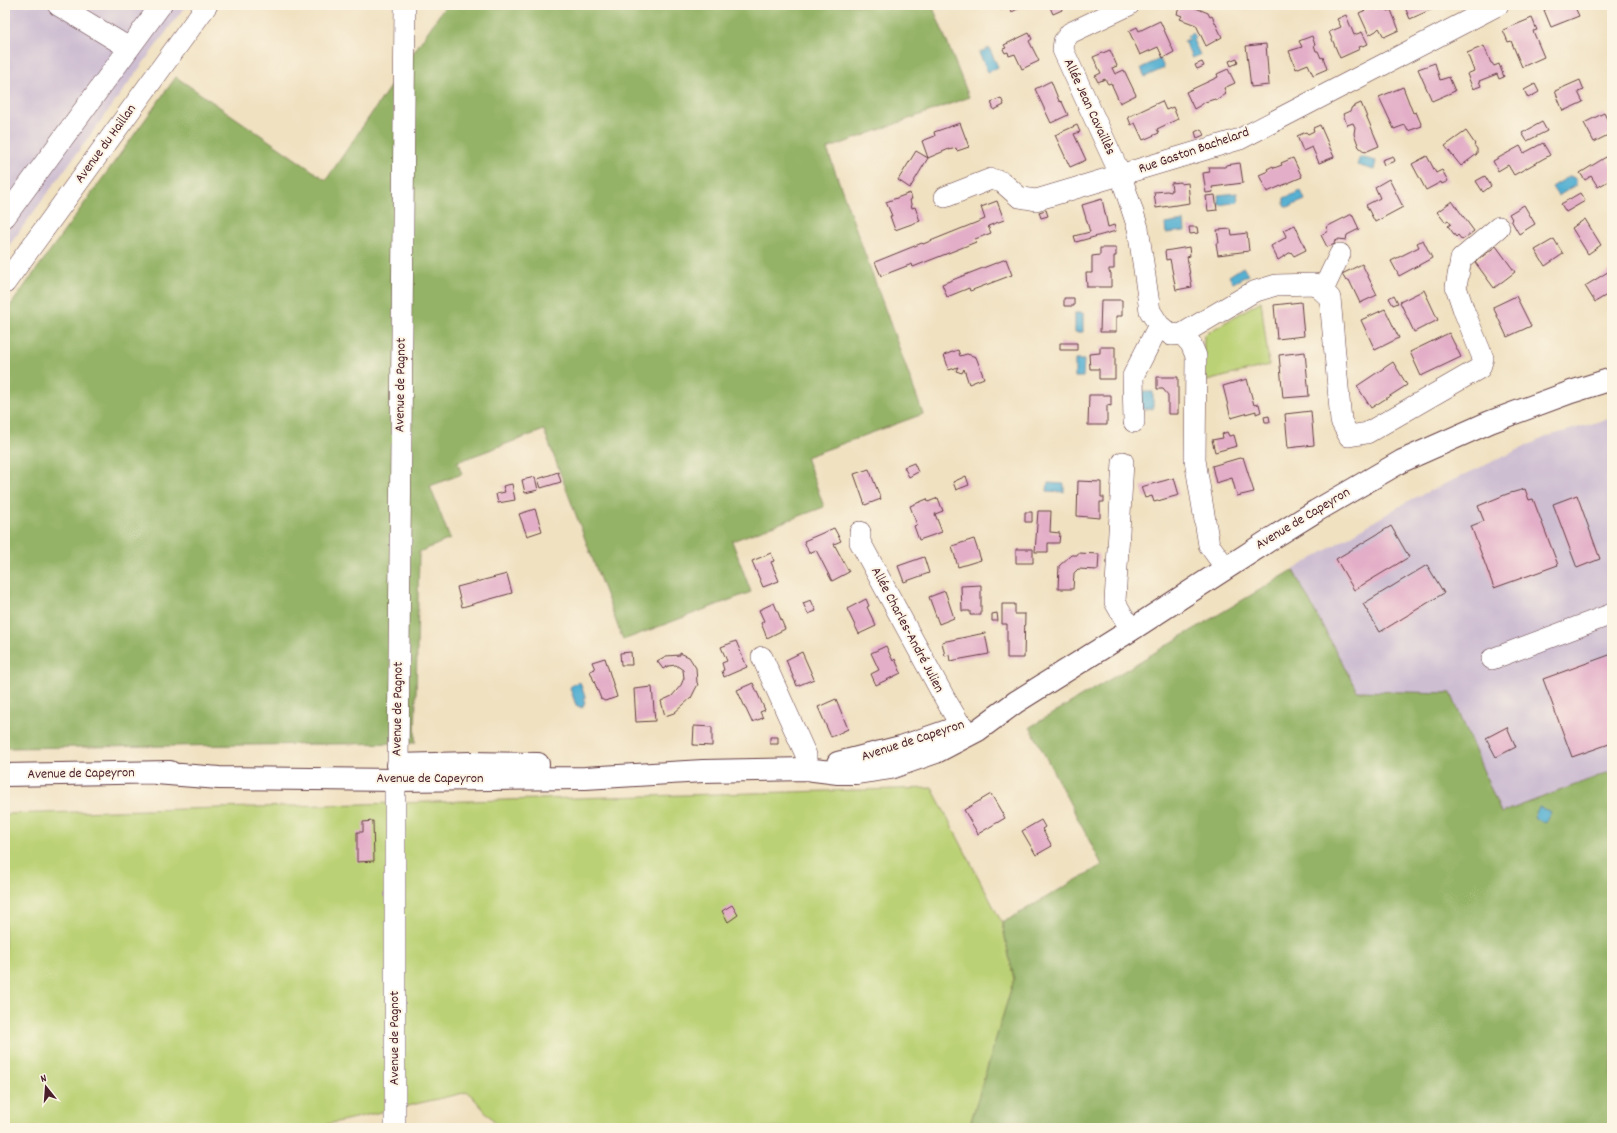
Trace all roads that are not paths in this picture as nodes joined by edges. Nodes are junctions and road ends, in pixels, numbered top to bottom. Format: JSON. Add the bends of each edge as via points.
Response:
{"nodes":[{"id":1,"x":58,"y":5,"type":"edge"},
{"id":2,"x":161,"y":5,"type":"edge"},
{"id":3,"x":207,"y":5,"type":"edge"},
{"id":4,"x":405,"y":5,"type":"edge"},
{"id":5,"x":1129,"y":5,"type":"edge"},
{"id":6,"x":1498,"y":5,"type":"edge"},
{"id":7,"x":129,"y":48,"type":"junction"},
{"id":8,"x":1121,"y":176,"type":"junction"},
{"id":9,"x":945,"y":197,"type":"dead end"},
{"id":10,"x":5,"y":217,"type":"edge"},
{"id":11,"x":1499,"y":227,"type":"dead end"},
{"id":12,"x":1340,"y":254,"type":"dead end"},
{"id":13,"x":5,"y":283,"type":"edge"},
{"id":14,"x":1323,"y":290,"type":"junction"},
{"id":15,"x":1159,"y":325,"type":"junction"},
{"id":16,"x":1182,"y":334,"type":"junction"},
{"id":17,"x":1612,"y":379,"type":"edge"},
{"id":18,"x":1134,"y":422,"type":"dead end"},
{"id":19,"x":1123,"y":462,"type":"dead end"},
{"id":20,"x":860,"y":532,"type":"dead end"},
{"id":21,"x":1226,"y":568,"type":"junction"},
{"id":22,"x":1612,"y":614,"type":"edge"},
{"id":23,"x":1131,"y":630,"type":"junction"},
{"id":24,"x":762,"y":657,"type":"dead end"},
{"id":25,"x":1492,"y":659,"type":"dead end"},
{"id":26,"x":1016,"y":702,"type":"junction"},
{"id":27,"x":961,"y":726,"type":"junction"},
{"id":28,"x":806,"y":769,"type":"junction"},
{"id":29,"x":397,"y":772,"type":"junction"},
{"id":30,"x":5,"y":775,"type":"edge"},
{"id":31,"x":395,"y":1128,"type":"edge"}],
"edges":[{"from":1,"to":7,"type":"street"},
{"from":2,"to":7,"type":"street"},
{"from":3,"to":13,"type":"street","name":"Avenue du Haillan"},
{"from":4,"to":29,"type":"street","name":"Avenue de Pagnot"},
{"from":5,"to":8,"type":"street","name":"Allée Jean Cavaillès","via":[[1070,32],[1064,41],[1063,50]]},
{"from":6,"to":8,"type":"street","name":"Rue Gaston Bachelard","via":[[1240,139]]},
{"from":7,"to":10,"type":"street"},
{"from":8,"to":9,"type":"street","name":"Rue Gaston Bachelard","via":[[1036,200],[1019,198],[1002,182],[991,179]]},
{"from":8,"to":15,"type":"street","name":"Allée Jean Cavaillès","via":[[1138,228],[1150,311]]},
{"from":11,"to":14,"type":"street","via":[[1461,259],[1456,287],[1483,358],[1480,368],[1367,433],[1349,436],[1340,421],[1330,298]]},
{"from":12,"to":14,"type":"street"},
{"from":14,"to":16,"type":"street","via":[[1315,284],[1276,285],[1253,292]]},
{"from":15,"to":16,"type":"street","via":[[1172,335]]},
{"from":15,"to":18,"type":"street","via":[[1133,376]]},
{"from":16,"to":21,"type":"street","via":[[1191,344],[1196,356],[1195,460],[1209,545]]},
{"from":17,"to":21,"type":"main road","name":"Avenue de Capeyron","via":[[1497,419],[1402,461]]},
{"from":19,"to":23,"type":"street","via":[[1115,602]]},
{"from":20,"to":27,"type":"street","name":"Allée Charles-André Julien","via":[[860,542]]},
{"from":21,"to":23,"type":"main road","name":"Avenue de Capeyron"},
{"from":22,"to":25,"type":"street"},
{"from":23,"to":26,"type":"main road","name":"Avenue de Capeyron"},
{"from":24,"to":28,"type":"street","via":[[806,755]]},
{"from":26,"to":27,"type":"main road","name":"Avenue de Capeyron"},
{"from":26,"to":28,"type":"main road","name":"Avenue de Capeyron","via":[[957,742],[907,763],[856,773]]},
{"from":27,"to":28,"type":"main road","name":"Avenue de Capeyron","via":[[901,747]]},
{"from":28,"to":29,"type":"main road","name":"Avenue de Capeyron","via":[[703,771],[586,764],[471,763]]},
{"from":29,"to":30,"type":"main road","name":"Avenue de Capeyron"},
{"from":29,"to":31,"type":"street","name":"Avenue de Pagnot"}]}
